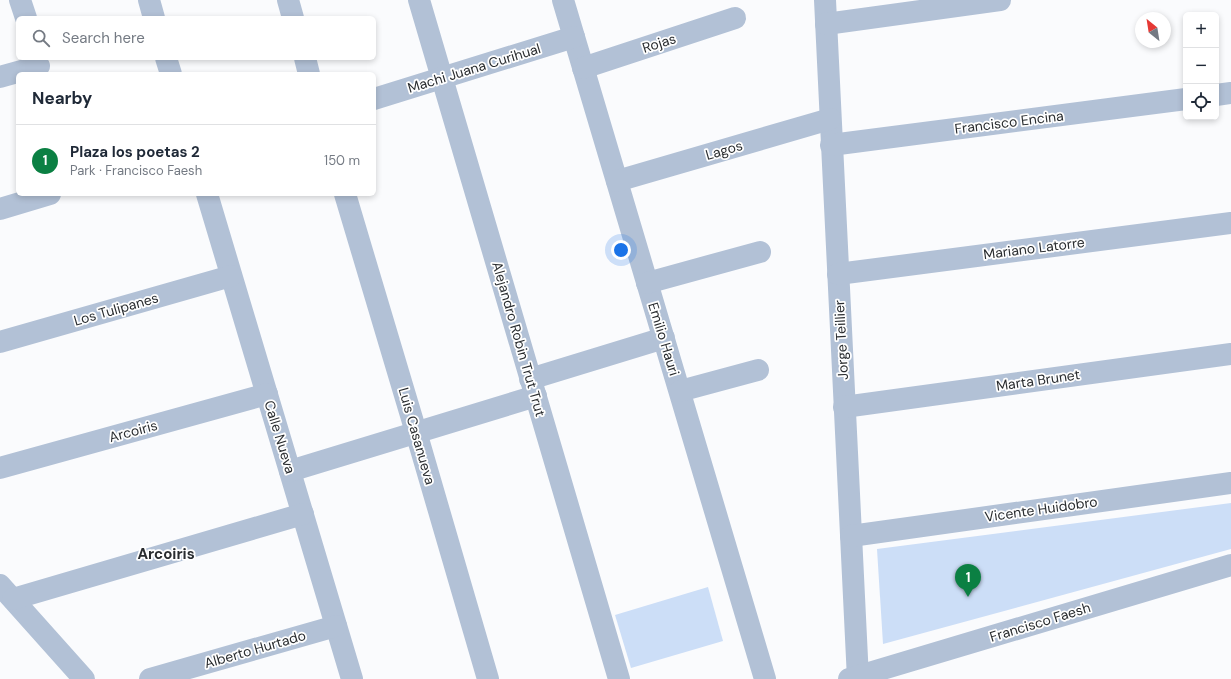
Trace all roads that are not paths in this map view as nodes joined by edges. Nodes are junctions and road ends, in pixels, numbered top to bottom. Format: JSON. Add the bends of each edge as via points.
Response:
{"nodes":[{"id":1,"x":20,"y":0,"type":"edge"},
{"id":2,"x":149,"y":0,"type":"edge"},
{"id":3,"x":288,"y":0,"type":"edge"},
{"id":4,"x":419,"y":0,"type":"edge"},
{"id":5,"x":563,"y":0,"type":"edge"},
{"id":6,"x":825,"y":0,"type":"edge"},
{"id":7,"x":1000,"y":0,"type":"edge"},
{"id":8,"x":25,"y":16,"type":"edge"},
{"id":9,"x":153,"y":16,"type":"edge"},
{"id":10,"x":292,"y":16,"type":"edge"},
{"id":11,"x":735,"y":18,"type":"dead end"},
{"id":12,"x":826,"y":24,"type":"junction"},
{"id":13,"x":574,"y":37,"type":"junction"},
{"id":14,"x":167,"y":60,"type":"edge"},
{"id":15,"x":306,"y":60,"type":"edge"},
{"id":16,"x":39,"y":66,"type":"edge"},
{"id":17,"x":583,"y":68,"type":"junction"},
{"id":18,"x":16,"y":72,"type":"edge"},
{"id":19,"x":18,"y":72,"type":"edge"},
{"id":20,"x":170,"y":72,"type":"edge"},
{"id":21,"x":308,"y":72,"type":"edge"},
{"id":22,"x":0,"y":77,"type":"edge"},
{"id":23,"x":442,"y":78,"type":"junction"},
{"id":24,"x":1231,"y":93,"type":"edge"},
{"id":25,"x":1219,"y":95,"type":"edge"},
{"id":26,"x":376,"y":98,"type":"edge"},
{"id":27,"x":1183,"y":99,"type":"edge"},
{"id":28,"x":830,"y":119,"type":"junction"},
{"id":29,"x":832,"y":145,"type":"junction"},
{"id":30,"x":617,"y":181,"type":"junction"},
{"id":31,"x":43,"y":196,"type":"edge"},
{"id":32,"x":208,"y":196,"type":"edge"},
{"id":33,"x":346,"y":196,"type":"edge"},
{"id":34,"x":0,"y":209,"type":"edge"},
{"id":35,"x":1231,"y":223,"type":"edge"},
{"id":36,"x":760,"y":252,"type":"dead end"},
{"id":37,"x":838,"y":274,"type":"junction"},
{"id":38,"x":231,"y":276,"type":"junction"},
{"id":39,"x":647,"y":283,"type":"junction"},
{"id":40,"x":664,"y":338,"type":"junction"},
{"id":41,"x":0,"y":342,"type":"edge"},
{"id":42,"x":1231,"y":354,"type":"edge"},
{"id":43,"x":758,"y":370,"type":"dead end"},
{"id":44,"x":533,"y":387,"type":"junction"},
{"id":45,"x":680,"y":391,"type":"junction"},
{"id":46,"x":267,"y":394,"type":"junction"},
{"id":47,"x":844,"y":407,"type":"junction"},
{"id":48,"x":416,"y":432,"type":"junction"},
{"id":49,"x":0,"y":468,"type":"edge"},
{"id":50,"x":290,"y":470,"type":"junction"},
{"id":51,"x":1231,"y":483,"type":"edge"},
{"id":52,"x":303,"y":514,"type":"junction"},
{"id":53,"x":851,"y":536,"type":"junction"},
{"id":54,"x":1231,"y":565,"type":"edge"},
{"id":55,"x":6,"y":592,"type":"edge"},
{"id":56,"x":336,"y":626,"type":"junction"},
{"id":57,"x":855,"y":678,"type":"edge"},
{"id":58,"x":84,"y":679,"type":"edge"},
{"id":59,"x":150,"y":679,"type":"edge"},
{"id":60,"x":352,"y":679,"type":"edge"},
{"id":61,"x":488,"y":679,"type":"edge"},
{"id":62,"x":619,"y":679,"type":"edge"},
{"id":63,"x":765,"y":679,"type":"edge"}],
"edges":[{"from":1,"to":8,"type":"street"},
{"from":2,"to":9,"type":"street"},
{"from":3,"to":10,"type":"street"},
{"from":4,"to":23,"type":"street","name":"Alejandro Robin Trut Trut"},
{"from":5,"to":13,"type":"street","name":"Emilio Hauri"},
{"from":6,"to":12,"type":"street","name":"Jorge Teillier"},
{"from":7,"to":12,"type":"street"},
{"from":11,"to":17,"type":"street","name":"Rojas"},
{"from":12,"to":28,"type":"street","name":"Jorge Teillier"},
{"from":13,"to":17,"type":"street","name":"Emilio Hauri"},
{"from":13,"to":23,"type":"street","name":"Machi Juana Curihual"},
{"from":14,"to":20,"type":"street"},
{"from":15,"to":21,"type":"street"},
{"from":16,"to":19,"type":"street"},
{"from":17,"to":30,"type":"street","name":"Emilio Hauri"},
{"from":18,"to":22,"type":"street"},
{"from":23,"to":26,"type":"street","name":"Machi Juana Curihual"},
{"from":23,"to":44,"type":"street","name":"Alejandro Robin Trut Trut"},
{"from":24,"to":25,"type":"street"},
{"from":27,"to":29,"type":"street","name":"Francisco Encina"},
{"from":28,"to":29,"type":"street","name":"Jorge Teillier"},
{"from":28,"to":30,"type":"street","name":"Lagos"},
{"from":29,"to":37,"type":"street","name":"Jorge Teillier"},
{"from":30,"to":39,"type":"street","name":"Emilio Hauri"},
{"from":31,"to":34,"type":"street"},
{"from":32,"to":38,"type":"street","name":"Calle Nueva"},
{"from":33,"to":48,"type":"street","name":"Luis Casanueva"},
{"from":35,"to":37,"type":"street","name":"Mariano Latorre"},
{"from":36,"to":39,"type":"street"},
{"from":37,"to":47,"type":"street","name":"Jorge Teillier"},
{"from":38,"to":41,"type":"street","name":"Los Tulipanes"},
{"from":38,"to":46,"type":"street","name":"Calle Nueva"},
{"from":39,"to":40,"type":"street","name":"Emilio Hauri"},
{"from":40,"to":44,"type":"street"},
{"from":40,"to":45,"type":"street","name":"Emilio Hauri"},
{"from":42,"to":47,"type":"street","name":"Marta Brunet"},
{"from":43,"to":45,"type":"street"},
{"from":44,"to":48,"type":"street"},
{"from":44,"to":62,"type":"street","name":"Alejandro Robin Trut Trut"},
{"from":45,"to":63,"type":"street","name":"Emilio Hauri"},
{"from":46,"to":49,"type":"street","name":"Arcoiris"},
{"from":46,"to":50,"type":"street","name":"Calle Nueva"},
{"from":47,"to":53,"type":"street","name":"Jorge Teillier"},
{"from":48,"to":50,"type":"street"},
{"from":48,"to":61,"type":"street","name":"Luis Casanueva"},
{"from":50,"to":52,"type":"street","name":"Calle Nueva"},
{"from":51,"to":53,"type":"street","name":"Vicente Huidobro"},
{"from":52,"to":55,"type":"street"},
{"from":52,"to":56,"type":"street","name":"Calle Nueva"},
{"from":53,"to":57,"type":"street","name":"Jorge Teillier"},
{"from":54,"to":57,"type":"street","name":"Francisco Faesh"},
{"from":55,"to":58,"type":"street"},
{"from":56,"to":59,"type":"street","name":"Alberto Hurtado"},
{"from":56,"to":60,"type":"street","name":"Calle Nueva"}]}
